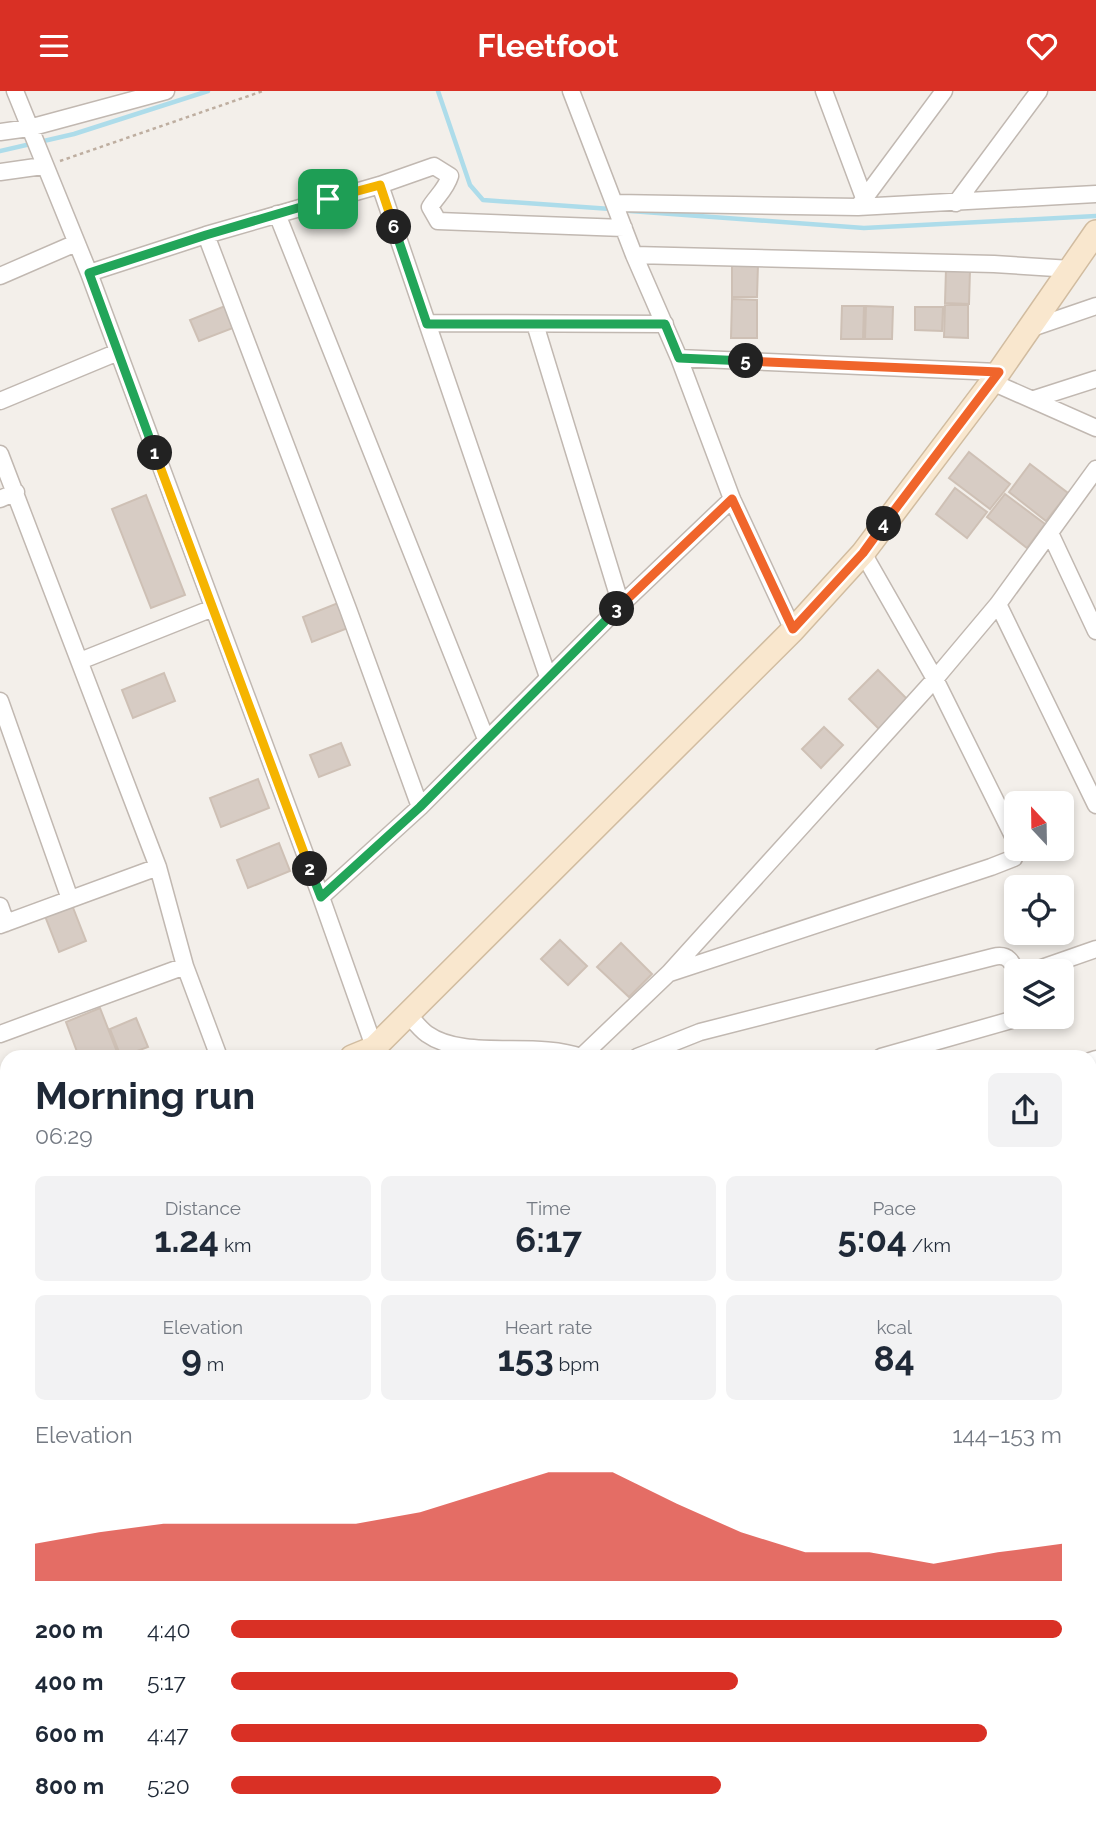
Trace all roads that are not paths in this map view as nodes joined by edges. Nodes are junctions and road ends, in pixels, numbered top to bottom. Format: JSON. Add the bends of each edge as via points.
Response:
{"nodes":[{"id":1,"x":15,"y":91,"type":"edge"},
{"id":2,"x":166,"y":91,"type":"edge"},
{"id":3,"x":571,"y":91,"type":"edge"},
{"id":4,"x":824,"y":91,"type":"edge"},
{"id":5,"x":944,"y":91,"type":"edge"},
{"id":6,"x":1039,"y":91,"type":"edge"},
{"id":7,"x":141,"y":95,"type":"edge"},
{"id":8,"x":29,"y":128,"type":"junction"},
{"id":9,"x":0,"y":132,"type":"edge"},
{"id":10,"x":43,"y":166,"type":"junction"},
{"id":11,"x":0,"y":172,"type":"edge"},
{"id":12,"x":380,"y":185,"type":"junction"},
{"id":13,"x":1096,"y":194,"type":"edge"},
{"id":14,"x":615,"y":202,"type":"junction"},
{"id":15,"x":861,"y":203,"type":"junction"},
{"id":16,"x":956,"y":203,"type":"junction"},
{"id":17,"x":277,"y":214,"type":"junction"},
{"id":18,"x":624,"y":228,"type":"junction"},
{"id":19,"x":1096,"y":232,"type":"edge"},
{"id":20,"x":206,"y":235,"type":"junction"},
{"id":21,"x":76,"y":243,"type":"junction"},
{"id":22,"x":634,"y":255,"type":"junction"},
{"id":23,"x":1071,"y":269,"type":"junction"},
{"id":24,"x":89,"y":273,"type":"junction"},
{"id":25,"x":0,"y":276,"type":"edge"},
{"id":26,"x":1096,"y":306,"type":"edge"},
{"id":27,"x":427,"y":324,"type":"junction"},
{"id":28,"x":535,"y":324,"type":"junction"},
{"id":29,"x":665,"y":324,"type":"junction"},
{"id":30,"x":1028,"y":329,"type":"junction"},
{"id":31,"x":118,"y":352,"type":"junction"},
{"id":32,"x":679,"y":358,"type":"junction"},
{"id":33,"x":995,"y":377,"type":"junction"},
{"id":34,"x":1096,"y":379,"type":"edge"},
{"id":35,"x":1034,"y":399,"type":"junction"},
{"id":36,"x":0,"y":401,"type":"edge"},
{"id":37,"x":1096,"y":428,"type":"edge"},
{"id":38,"x":0,"y":454,"type":"edge"},
{"id":39,"x":1096,"y":469,"type":"edge"},
{"id":40,"x":16,"y":492,"type":"junction"},
{"id":41,"x":0,"y":499,"type":"edge"},
{"id":42,"x":732,"y":499,"type":"junction"},
{"id":43,"x":1050,"y":533,"type":"junction"},
{"id":44,"x":863,"y":553,"type":"junction"},
{"id":45,"x":998,"y":604,"type":"junction"},
{"id":46,"x":621,"y":605,"type":"junction"},
{"id":47,"x":214,"y":608,"type":"junction"},
{"id":48,"x":793,"y":629,"type":"junction"},
{"id":49,"x":1096,"y":631,"type":"edge"},
{"id":50,"x":80,"y":661,"type":"junction"},
{"id":51,"x":548,"y":677,"type":"junction"},
{"id":52,"x":936,"y":680,"type":"junction"},
{"id":53,"x":0,"y":702,"type":"edge"},
{"id":54,"x":486,"y":739,"type":"junction"},
{"id":55,"x":1096,"y":805,"type":"edge"},
{"id":56,"x":420,"y":807,"type":"junction"},
{"id":57,"x":1004,"y":817,"type":"edge"},
{"id":58,"x":1005,"y":861,"type":"edge"},
{"id":59,"x":158,"y":867,"type":"junction"},
{"id":60,"x":321,"y":897,"type":"junction"},
{"id":61,"x":70,"y":899,"type":"junction"},
{"id":62,"x":0,"y":906,"type":"edge"},
{"id":63,"x":3,"y":924,"type":"edge"},
{"id":64,"x":1096,"y":949,"type":"edge"},
{"id":65,"x":1009,"y":959,"type":"edge"},
{"id":66,"x":1067,"y":959,"type":"edge"},
{"id":67,"x":185,"y":966,"type":"junction"},
{"id":68,"x":669,"y":973,"type":"junction"},
{"id":69,"x":408,"y":1014,"type":"junction"},
{"id":70,"x":1004,"y":1022,"type":"edge"},
{"id":71,"x":0,"y":1034,"type":"edge"},
{"id":72,"x":216,"y":1050,"type":"edge"},
{"id":73,"x":375,"y":1050,"type":"edge"},
{"id":74,"x":378,"y":1050,"type":"edge"},
{"id":75,"x":536,"y":1050,"type":"edge"},
{"id":76,"x":588,"y":1050,"type":"edge"},
{"id":77,"x":654,"y":1050,"type":"edge"},
{"id":78,"x":906,"y":1050,"type":"edge"}],
"edges":[{"from":1,"to":8,"type":"street"},
{"from":2,"to":7,"type":"street"},
{"from":3,"to":14,"type":"street"},
{"from":4,"to":15,"type":"street"},
{"from":5,"to":15,"type":"street"},
{"from":6,"to":16,"type":"street"},
{"from":7,"to":8,"type":"street"},
{"from":8,"to":9,"type":"street"},
{"from":8,"to":10,"type":"street"},
{"from":10,"to":11,"type":"street"},
{"from":10,"to":21,"type":"street"},
{"from":12,"to":17,"type":"street"},
{"from":12,"to":18,"type":"street","via":[[434,166],[450,176],[430,207],[438,221]]},
{"from":12,"to":27,"type":"street"},
{"from":13,"to":16,"type":"street"},
{"from":14,"to":15,"type":"street"},
{"from":14,"to":18,"type":"street"},
{"from":15,"to":16,"type":"street"},
{"from":17,"to":20,"type":"street"},
{"from":17,"to":54,"type":"street"},
{"from":18,"to":22,"type":"street"},
{"from":19,"to":23,"type":"street"},
{"from":20,"to":24,"type":"street"},
{"from":20,"to":56,"type":"street"},
{"from":21,"to":24,"type":"street"},
{"from":21,"to":25,"type":"street"},
{"from":22,"to":23,"type":"street"},
{"from":22,"to":29,"type":"street"},
{"from":23,"to":30,"type":"street"},
{"from":24,"to":31,"type":"street"},
{"from":26,"to":30,"type":"street"},
{"from":27,"to":28,"type":"street"},
{"from":27,"to":51,"type":"street"},
{"from":28,"to":29,"type":"street"},
{"from":28,"to":46,"type":"street"},
{"from":29,"to":32,"type":"street"},
{"from":30,"to":33,"type":"street"},
{"from":31,"to":36,"type":"street"},
{"from":31,"to":47,"type":"street"},
{"from":32,"to":33,"type":"street"},
{"from":32,"to":42,"type":"street"},
{"from":33,"to":35,"type":"street"},
{"from":33,"to":44,"type":"street"},
{"from":34,"to":35,"type":"street"},
{"from":35,"to":37,"type":"street"},
{"from":38,"to":40,"type":"street"},
{"from":39,"to":43,"type":"street"},
{"from":40,"to":41,"type":"street"},
{"from":40,"to":50,"type":"street"},
{"from":42,"to":46,"type":"street"},
{"from":42,"to":48,"type":"street"},
{"from":43,"to":45,"type":"street"},
{"from":43,"to":49,"type":"street"},
{"from":44,"to":48,"type":"street"},
{"from":44,"to":52,"type":"street"},
{"from":45,"to":52,"type":"street"},
{"from":45,"to":55,"type":"street"},
{"from":46,"to":51,"type":"street"},
{"from":47,"to":50,"type":"street"},
{"from":47,"to":60,"type":"street"},
{"from":48,"to":69,"type":"street"},
{"from":50,"to":59,"type":"street"},
{"from":51,"to":54,"type":"street"},
{"from":52,"to":57,"type":"street"},
{"from":52,"to":68,"type":"street"},
{"from":53,"to":61,"type":"street"},
{"from":54,"to":56,"type":"street"},
{"from":56,"to":60,"type":"street"},
{"from":58,"to":68,"type":"street"},
{"from":59,"to":61,"type":"street"},
{"from":59,"to":67,"type":"street"},
{"from":60,"to":73,"type":"street"},
{"from":61,"to":63,"type":"street"},
{"from":62,"to":63,"type":"street"},
{"from":64,"to":66,"type":"street"},
{"from":65,"to":77,"type":"street","via":[[993,957],[699,1032]]},
{"from":67,"to":71,"type":"street"},
{"from":67,"to":72,"type":"street"},
{"from":68,"to":76,"type":"street"},
{"from":69,"to":74,"type":"street"},
{"from":69,"to":75,"type":"street","via":[[426,1034],[445,1043]]},
{"from":70,"to":78,"type":"street"}]}
